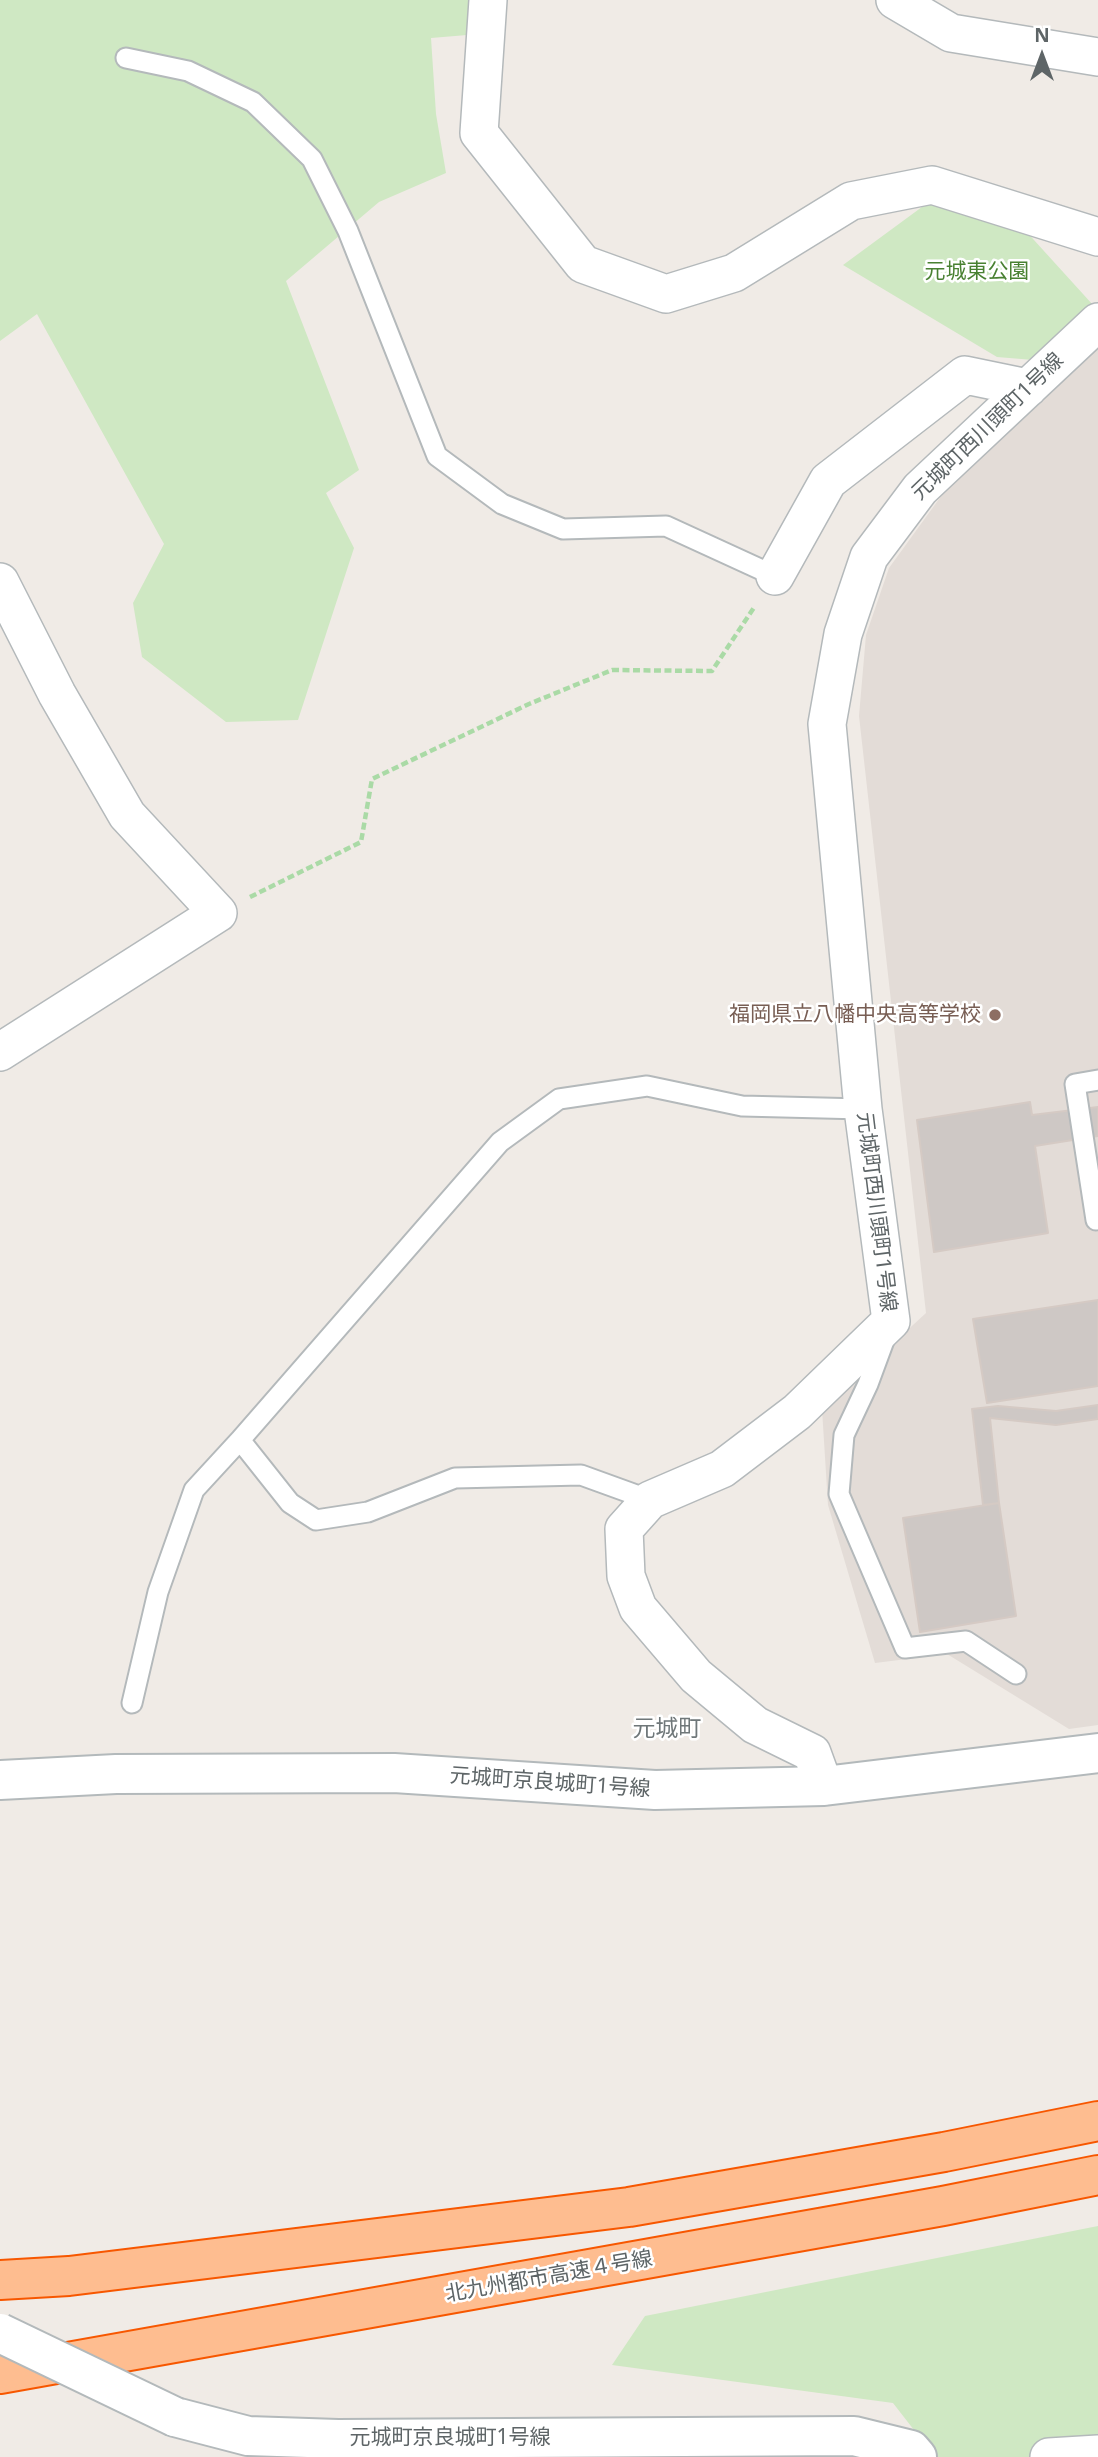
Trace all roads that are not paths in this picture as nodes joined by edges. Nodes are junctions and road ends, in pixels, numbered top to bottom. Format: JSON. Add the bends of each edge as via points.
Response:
{"nodes":[{"id":1,"x":488,"y":0,"type":"edge"},
{"id":2,"x":895,"y":0,"type":"edge"},
{"id":3,"x":1098,"y":57,"type":"edge"},
{"id":4,"x":126,"y":58,"type":"dead end"},
{"id":5,"x":1098,"y":237,"type":"edge"},
{"id":6,"x":1098,"y":322,"type":"edge"},
{"id":7,"x":1028,"y":388,"type":"junction"},
{"id":8,"x":775,"y":576,"type":"joint"},
{"id":9,"x":0,"y":582,"type":"edge"},
{"id":10,"x":0,"y":1052,"type":"edge"},
{"id":11,"x":1098,"y":1080,"type":"edge"},
{"id":12,"x":863,"y":1109,"type":"junction"},
{"id":13,"x":1096,"y":1220,"type":"dead end"},
{"id":14,"x":891,"y":1321,"type":"junction"},
{"id":15,"x":240,"y":1440,"type":"junction"},
{"id":16,"x":650,"y":1500,"type":"junction"},
{"id":17,"x":1016,"y":1674,"type":"dead end"},
{"id":18,"x":132,"y":1703,"type":"dead end"},
{"id":19,"x":1098,"y":1753,"type":"edge"},
{"id":20,"x":0,"y":1780,"type":"edge"},
{"id":21,"x":824,"y":1786,"type":"junction"},
{"id":22,"x":1098,"y":2121,"type":"edge"},
{"id":23,"x":1098,"y":2175,"type":"edge"},
{"id":24,"x":0,"y":2280,"type":"edge"},
{"id":25,"x":0,"y":2333,"type":"edge"},
{"id":26,"x":0,"y":2374,"type":"edge"},
{"id":27,"x":1098,"y":2454,"type":"edge"},
{"id":28,"x":917,"y":2457,"type":"edge"},
{"id":29,"x":1049,"y":2457,"type":"edge"}],
"edges":[{"from":1,"to":5,"type":"street","via":[[479,133],[583,264],[666,294],[734,273],[851,201],[932,185]]},
{"from":2,"to":3,"type":"street","via":[[951,33]]},
{"from":4,"to":8,"type":"lane","via":[[188,71],[253,102],[312,159],[348,231],[437,456],[502,504],[562,529],[666,526]]},
{"from":6,"to":7,"type":"street","name":"元城町西川頭町1号線"},
{"from":7,"to":8,"type":"street","via":[[965,375],[828,481]]},
{"from":7,"to":12,"type":"street","name":"元城町西川頭町1号線","via":[[920,489],[869,557],[843,634],[827,724]]},
{"from":9,"to":10,"type":"street","via":[[57,694],[127,815],[218,913]]},
{"from":11,"to":13,"type":"lane","via":[[1075,1084]]},
{"from":12,"to":14,"type":"street","name":"元城町西川頭町1号線"},
{"from":12,"to":15,"type":"lane","via":[[742,1106],[647,1086],[559,1099],[500,1142]]},
{"from":14,"to":16,"type":"street","name":"元城町西川頭町1号線","via":[[797,1412],[722,1469]]},
{"from":14,"to":17,"type":"lane","via":[[844,1435],[839,1494],[905,1648],[966,1641]]},
{"from":15,"to":16,"type":"lane","via":[[290,1503],[316,1520],[368,1512],[455,1478],[581,1475]]},
{"from":15,"to":18,"type":"lane","via":[[194,1490],[158,1592]]},
{"from":16,"to":21,"type":"street","via":[[624,1529],[626,1576],[638,1608],[696,1676],[755,1726],[812,1753]]},
{"from":19,"to":21,"type":"street","name":"元城町京良城町1号線"},
{"from":20,"to":21,"type":"street","name":"元城町京良城町1号線","via":[[116,1774],[394,1773],[655,1790]]},
{"from":22,"to":24,"type":"highway","via":[[629,2207],[69,2276]]},
{"from":23,"to":26,"type":"highway","name":"北九州都市高速４号線"},
{"from":25,"to":28,"type":"street","name":"元城町京良城町1号線","bridge":true,"via":[[175,2417],[248,2435],[338,2439],[854,2435],[911,2450]]},
{"from":27,"to":29,"type":"street"}]}
